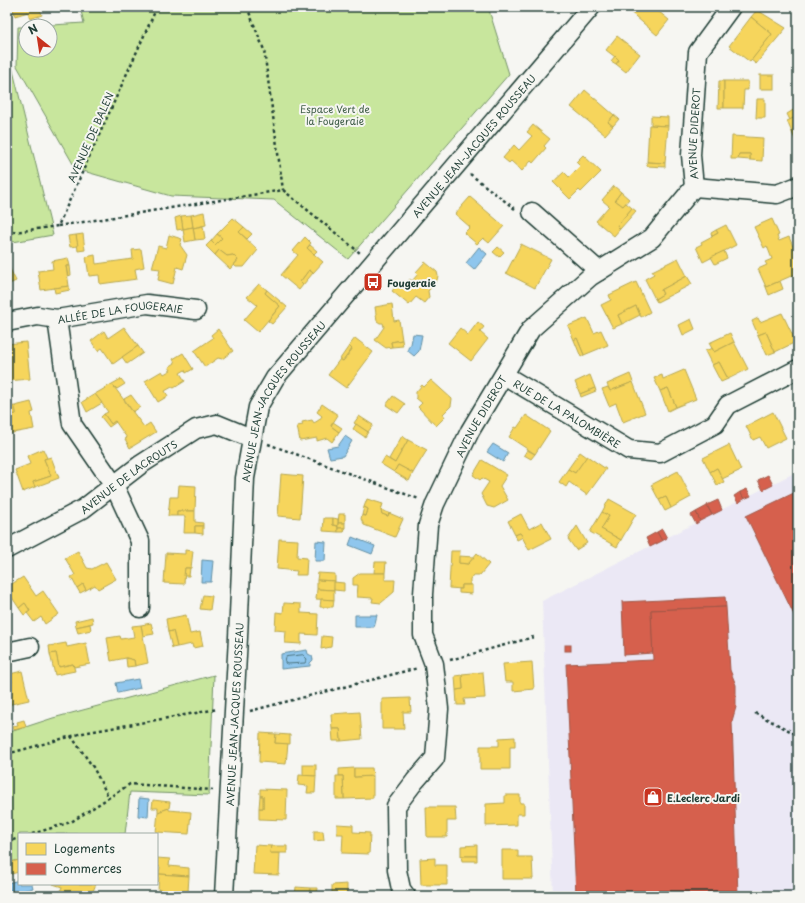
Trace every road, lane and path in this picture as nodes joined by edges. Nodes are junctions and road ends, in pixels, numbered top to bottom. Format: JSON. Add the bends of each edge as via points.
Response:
{"nodes":[{"id":1,"x":157,"y":7,"type":"edge"},
{"id":2,"x":247,"y":7,"type":"edge"},
{"id":3,"x":591,"y":7,"type":"edge"},
{"id":4,"x":731,"y":7,"type":"edge"},
{"id":5,"x":7,"y":18,"type":"edge"},
{"id":6,"x":10,"y":25,"type":"dead end"},
{"id":7,"x":457,"y":164,"type":"junction"},
{"id":8,"x":798,"y":186,"type":"edge"},
{"id":9,"x":694,"y":187,"type":"junction"},
{"id":10,"x":283,"y":190,"type":"junction"},
{"id":11,"x":532,"y":212,"type":"joint"},
{"id":12,"x":58,"y":226,"type":"junction"},
{"id":13,"x":7,"y":233,"type":"edge"},
{"id":14,"x":372,"y":264,"type":"junction"},
{"id":15,"x":599,"y":271,"type":"junction"},
{"id":16,"x":196,"y":310,"type":"dead end"},
{"id":17,"x":57,"y":319,"type":"junction"},
{"id":18,"x":7,"y":322,"type":"edge"},
{"id":19,"x":798,"y":369,"type":"edge"},
{"id":20,"x":504,"y":375,"type":"junction"},
{"id":21,"x":251,"y":438,"type":"junction"},
{"id":22,"x":114,"y":485,"type":"junction"},
{"id":23,"x":435,"y":504,"type":"junction"},
{"id":24,"x":7,"y":549,"type":"edge"},
{"id":25,"x":140,"y":608,"type":"dead end"},
{"id":26,"x":534,"y":637,"type":"dead end"},
{"id":27,"x":30,"y":646,"type":"dead end"},
{"id":28,"x":7,"y":652,"type":"edge"},
{"id":29,"x":434,"y":664,"type":"junction"},
{"id":30,"x":234,"y":711,"type":"junction"},
{"id":31,"x":755,"y":713,"type":"dead end"},
{"id":32,"x":798,"y":735,"type":"edge"},
{"id":33,"x":71,"y":736,"type":"junction"},
{"id":34,"x":7,"y":754,"type":"edge"},
{"id":35,"x":230,"y":791,"type":"junction"},
{"id":36,"x":109,"y":798,"type":"junction"},
{"id":37,"x":35,"y":833,"type":"edge"},
{"id":38,"x":18,"y":838,"type":"edge"},
{"id":39,"x":7,"y":842,"type":"edge"},
{"id":40,"x":224,"y":896,"type":"edge"},
{"id":41,"x":406,"y":896,"type":"edge"}],
"edges":[{"from":1,"to":12,"type":"path","name":"AVENUE DE BALEN"},
{"from":2,"to":10,"type":"path","via":[[264,50]]},
{"from":3,"to":7,"type":"street","name":"AVENUE JEAN-JACQUES ROUSSEAU"},
{"from":4,"to":9,"type":"street","name":"AVENUE DIDEROT","via":[[698,52],[691,155]]},
{"from":5,"to":6,"type":"path"},
{"from":7,"to":11,"type":"path","via":[[520,214]]},
{"from":7,"to":14,"type":"street","name":"AVENUE JEAN-JACQUES ROUSSEAU"},
{"from":8,"to":9,"type":"street","via":[[778,194]]},
{"from":9,"to":15,"type":"street","name":"AVENUE DIDEROT","via":[[652,238]]},
{"from":10,"to":12,"type":"path"},
{"from":10,"to":14,"type":"path"},
{"from":11,"to":15,"type":"street"},
{"from":12,"to":13,"type":"path"},
{"from":14,"to":21,"type":"street","name":"AVENUE JEAN-JACQUES ROUSSEAU","via":[[275,378],[258,407]]},
{"from":15,"to":20,"type":"street","name":"AVENUE DIDEROT","via":[[532,329]]},
{"from":16,"to":17,"type":"street","name":"ALLÉE DE LA FOUGERAIE","via":[[147,304]]},
{"from":17,"to":18,"type":"street","via":[[38,316]]},
{"from":17,"to":22,"type":"street","name":"ALLÉE DE LA FOUGERAIE","via":[[72,424]]},
{"from":19,"to":20,"type":"street","name":"RUE DE LA PALOMBIÈRE","via":[[728,405],[715,424],[660,453],[628,450]]},
{"from":20,"to":23,"type":"street","name":"AVENUE DIDEROT","via":[[470,431]]},
{"from":21,"to":22,"type":"street","name":"AVENUE DE LACROUTS","via":[[216,424],[196,429]]},
{"from":21,"to":23,"type":"path"},
{"from":21,"to":30,"type":"street","name":"AVENUE JEAN-JACQUES ROUSSEAU","via":[[245,478]]},
{"from":22,"to":24,"type":"street","name":"AVENUE DE LACROUTS","via":[[83,509]]},
{"from":22,"to":25,"type":"street","name":"ALLÉE DE LA FOUGERAIE","via":[[140,541]]},
{"from":23,"to":29,"type":"street","name":"AVENUE DIDEROT","via":[[428,525],[423,594],[424,635]]},
{"from":26,"to":29,"type":"path"},
{"from":27,"to":28,"type":"street"},
{"from":29,"to":30,"type":"path"},
{"from":29,"to":41,"type":"street","name":"AVENUE DIDEROT","via":[[439,709],[435,758],[396,806],[397,870],[401,889]]},
{"from":30,"to":33,"type":"path","via":[[83,732]]},
{"from":30,"to":35,"type":"street","name":"AVENUE JEAN-JACQUES ROUSSEAU"},
{"from":31,"to":32,"type":"path"},
{"from":33,"to":34,"type":"path"},
{"from":33,"to":36,"type":"path"},
{"from":35,"to":36,"type":"path","via":[[130,784]]},
{"from":35,"to":40,"type":"street","name":"AVENUE JEAN-JACQUES ROUSSEAU"},
{"from":36,"to":37,"type":"path","via":[[71,822]]},
{"from":38,"to":39,"type":"path"}]}
